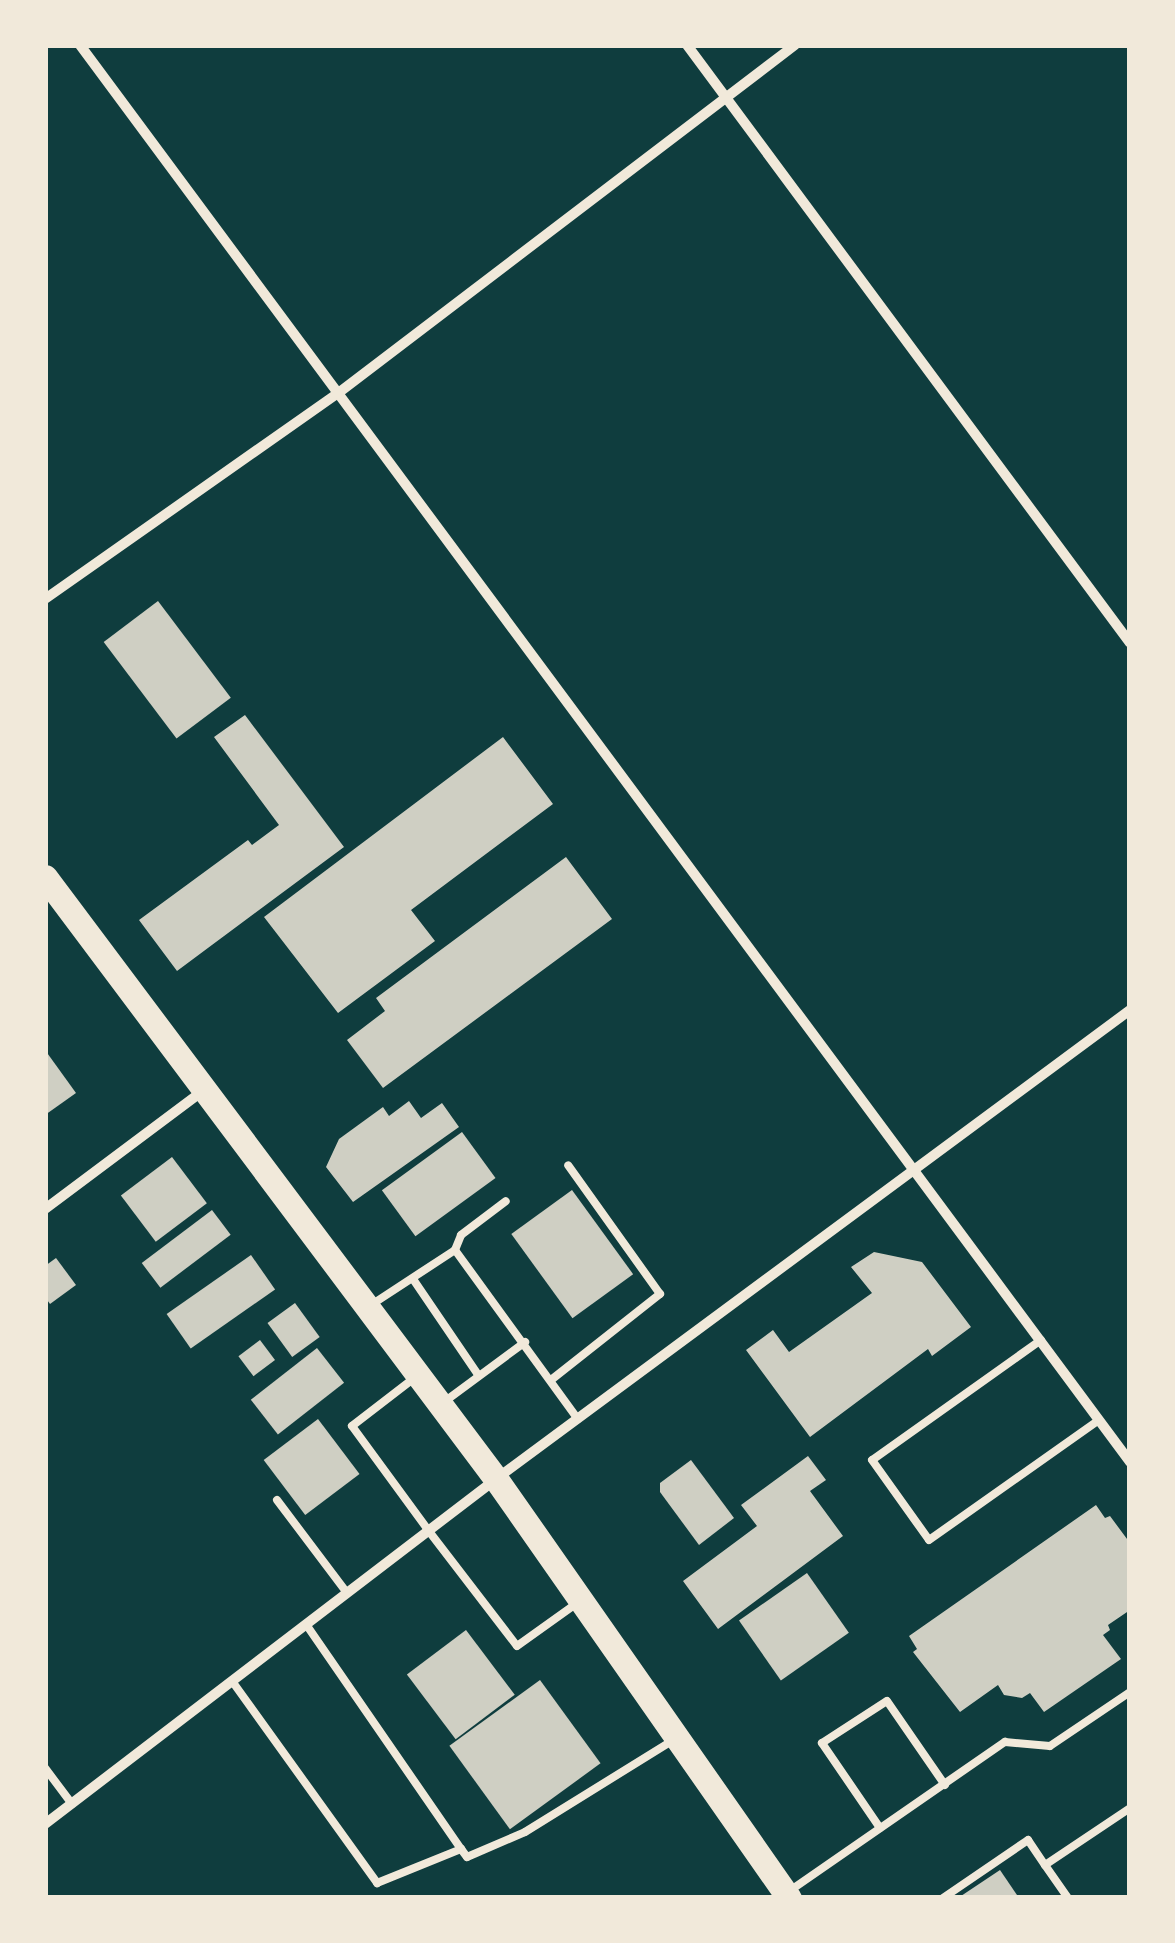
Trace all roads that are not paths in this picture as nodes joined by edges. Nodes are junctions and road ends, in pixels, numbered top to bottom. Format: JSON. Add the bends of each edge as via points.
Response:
{"nodes":[{"id":1,"x":80,"y":45,"type":"edge"},
{"id":2,"x":687,"y":45,"type":"edge"},
{"id":3,"x":795,"y":45,"type":"edge"},
{"id":4,"x":725,"y":96,"type":"junction"},
{"id":5,"x":337,"y":394,"type":"junction"},
{"id":6,"x":45,"y":599,"type":"edge"},
{"id":7,"x":1130,"y":643,"type":"edge"},
{"id":8,"x":45,"y":877,"type":"edge"},
{"id":9,"x":1130,"y":1010,"type":"edge"},
{"id":10,"x":204,"y":1090,"type":"junction"},
{"id":11,"x":568,"y":1165,"type":"dead end"},
{"id":12,"x":916,"y":1171,"type":"junction"},
{"id":13,"x":506,"y":1201,"type":"dead end"},
{"id":14,"x":45,"y":1209,"type":"edge"},
{"id":15,"x":455,"y":1250,"type":"junction"},
{"id":16,"x":413,"y":1279,"type":"junction"},
{"id":17,"x":368,"y":1308,"type":"junction"},
{"id":18,"x":1040,"y":1340,"type":"junction"},
{"id":19,"x":525,"y":1342,"type":"junction"},
{"id":20,"x":418,"y":1375,"type":"junction"},
{"id":21,"x":479,"y":1376,"type":"junction"},
{"id":22,"x":551,"y":1380,"type":"junction"},
{"id":23,"x":440,"y":1405,"type":"junction"},
{"id":24,"x":578,"y":1419,"type":"junction"},
{"id":25,"x":1099,"y":1420,"type":"junction"},
{"id":26,"x":1130,"y":1462,"type":"edge"},
{"id":27,"x":496,"y":1479,"type":"junction"},
{"id":28,"x":276,"y":1500,"type":"dead end"},
{"id":29,"x":428,"y":1530,"type":"junction"},
{"id":30,"x":347,"y":1593,"type":"junction"},
{"id":31,"x":581,"y":1600,"type":"junction"},
{"id":32,"x":306,"y":1624,"type":"junction"},
{"id":33,"x":232,"y":1682,"type":"junction"},
{"id":34,"x":1130,"y":1692,"type":"edge"},
{"id":35,"x":676,"y":1738,"type":"junction"},
{"id":36,"x":45,"y":1768,"type":"edge"},
{"id":37,"x":945,"y":1785,"type":"junction"},
{"id":38,"x":72,"y":1804,"type":"junction"},
{"id":39,"x":1130,"y":1808,"type":"edge"},
{"id":40,"x":45,"y":1824,"type":"edge"},
{"id":41,"x":880,"y":1828,"type":"junction"},
{"id":42,"x":461,"y":1849,"type":"junction"},
{"id":43,"x":1046,"y":1865,"type":"junction"},
{"id":44,"x":788,"y":1896,"type":"edge"},
{"id":45,"x":944,"y":1898,"type":"edge"},
{"id":46,"x":1068,"y":1898,"type":"edge"}],
"edges":[{"from":1,"to":5,"type":"street"},
{"from":2,"to":4,"type":"street"},
{"from":3,"to":4,"type":"street"},
{"from":4,"to":5,"type":"street"},
{"from":4,"to":7,"type":"street"},
{"from":5,"to":6,"type":"street"},
{"from":5,"to":12,"type":"street"},
{"from":8,"to":10,"type":"main road"},
{"from":9,"to":12,"type":"street"},
{"from":10,"to":14,"type":"street"},
{"from":10,"to":17,"type":"main road"},
{"from":11,"to":22,"type":"lane","via":[[660,1294]]},
{"from":12,"to":18,"type":"street"},
{"from":12,"to":24,"type":"street"},
{"from":13,"to":15,"type":"lane","via":[[462,1235]]},
{"from":15,"to":16,"type":"lane"},
{"from":15,"to":19,"type":"lane"},
{"from":16,"to":17,"type":"lane"},
{"from":16,"to":21,"type":"lane"},
{"from":17,"to":20,"type":"main road"},
{"from":18,"to":25,"type":"street"},
{"from":18,"to":25,"type":"lane","via":[[872,1460],[929,1540]]},
{"from":19,"to":21,"type":"lane"},
{"from":19,"to":22,"type":"lane"},
{"from":20,"to":23,"type":"main road"},
{"from":20,"to":29,"type":"lane","via":[[352,1426]]},
{"from":21,"to":23,"type":"lane"},
{"from":22,"to":24,"type":"lane"},
{"from":23,"to":27,"type":"main road"},
{"from":24,"to":27,"type":"street"},
{"from":25,"to":26,"type":"street"},
{"from":27,"to":29,"type":"street"},
{"from":27,"to":31,"type":"main road"},
{"from":28,"to":30,"type":"lane"},
{"from":29,"to":30,"type":"street"},
{"from":29,"to":31,"type":"lane","via":[[516,1646]]},
{"from":30,"to":32,"type":"street"},
{"from":31,"to":35,"type":"main road"},
{"from":32,"to":33,"type":"street"},
{"from":32,"to":42,"type":"lane"},
{"from":33,"to":38,"type":"street"},
{"from":33,"to":42,"type":"lane","via":[[376,1883]]},
{"from":34,"to":37,"type":"lane","via":[[1050,1746],[1005,1742]]},
{"from":35,"to":42,"type":"lane","via":[[525,1832],[467,1857]]},
{"from":35,"to":44,"type":"main road"},
{"from":36,"to":38,"type":"lane"},
{"from":37,"to":41,"type":"lane"},
{"from":37,"to":41,"type":"lane","via":[[887,1701],[822,1743]]},
{"from":38,"to":40,"type":"street"},
{"from":39,"to":43,"type":"lane"},
{"from":41,"to":44,"type":"lane"},
{"from":43,"to":45,"type":"lane","via":[[1028,1840]]},
{"from":43,"to":46,"type":"lane"}]}
